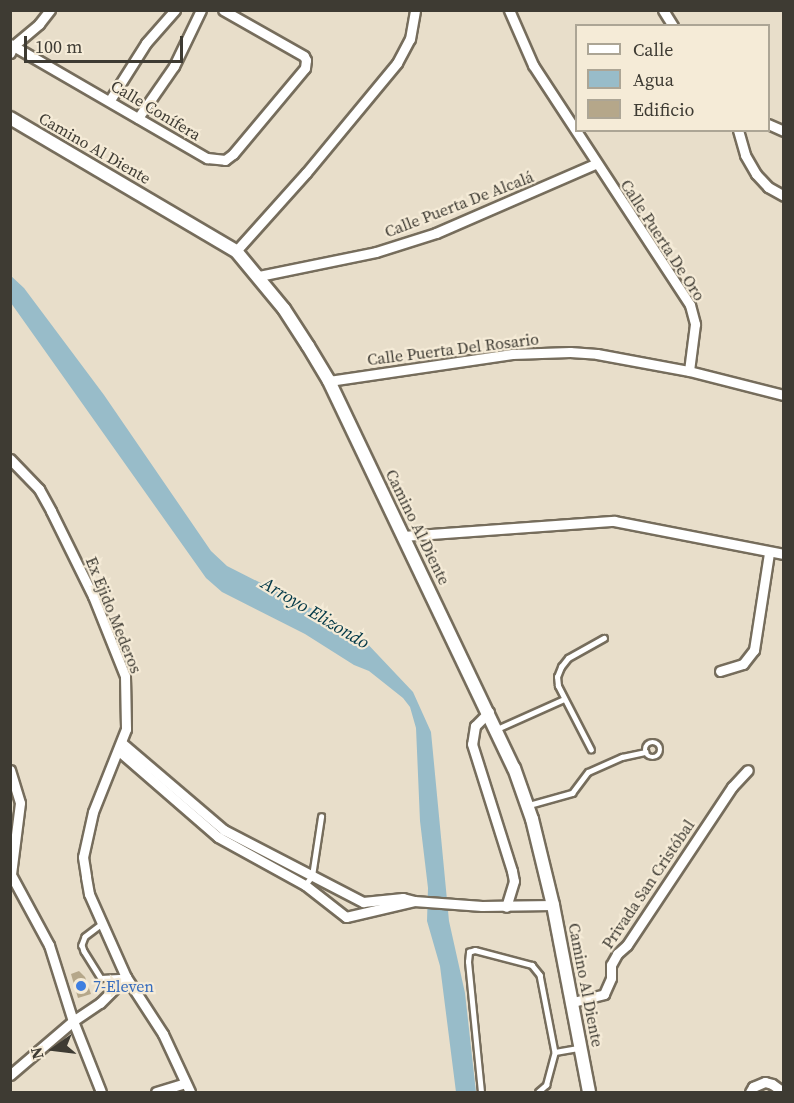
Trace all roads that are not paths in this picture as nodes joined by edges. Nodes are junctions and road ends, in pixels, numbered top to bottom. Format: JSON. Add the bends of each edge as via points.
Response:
{"nodes":[{"id":1,"x":50,"y":10,"type":"edge"},
{"id":2,"x":175,"y":10,"type":"edge"},
{"id":3,"x":201,"y":10,"type":"edge"},
{"id":4,"x":223,"y":10,"type":"edge"},
{"id":5,"x":415,"y":10,"type":"edge"},
{"id":6,"x":509,"y":10,"type":"edge"},
{"id":7,"x":663,"y":10,"type":"edge"},
{"id":8,"x":672,"y":24,"type":"edge"},
{"id":9,"x":11,"y":48,"type":"edge"},
{"id":10,"x":110,"y":100,"type":"junction"},
{"id":11,"x":10,"y":118,"type":"edge"},
{"id":12,"x":138,"y":118,"type":"junction"},
{"id":13,"x":739,"y":132,"type":"edge"},
{"id":14,"x":595,"y":164,"type":"junction"},
{"id":15,"x":783,"y":196,"type":"edge"},
{"id":16,"x":236,"y":251,"type":"junction"},
{"id":17,"x":259,"y":276,"type":"junction"},
{"id":18,"x":689,"y":371,"type":"junction"},
{"id":19,"x":329,"y":381,"type":"junction"},
{"id":20,"x":783,"y":395,"type":"edge"},
{"id":21,"x":10,"y":459,"type":"edge"},
{"id":22,"x":403,"y":536,"type":"junction"},
{"id":23,"x":769,"y":553,"type":"junction"},
{"id":24,"x":783,"y":554,"type":"edge"},
{"id":25,"x":604,"y":638,"type":"dead end"},
{"id":26,"x":720,"y":671,"type":"dead end"},
{"id":27,"x":564,"y":699,"type":"junction"},
{"id":28,"x":489,"y":712,"type":"junction"},
{"id":29,"x":497,"y":729,"type":"junction"},
{"id":30,"x":120,"y":747,"type":"junction"},
{"id":31,"x":591,"y":750,"type":"dead end"},
{"id":32,"x":645,"y":752,"type":"dead end"},
{"id":33,"x":10,"y":770,"type":"edge"},
{"id":34,"x":748,"y":770,"type":"dead end"},
{"id":35,"x":527,"y":805,"type":"junction"},
{"id":36,"x":199,"y":816,"type":"junction"},
{"id":37,"x":321,"y":817,"type":"dead end"},
{"id":38,"x":11,"y":874,"type":"edge"},
{"id":39,"x":312,"y":876,"type":"junction"},
{"id":40,"x":304,"y":885,"type":"junction"},
{"id":41,"x":340,"y":891,"type":"junction"},
{"id":42,"x":363,"y":902,"type":"junction"},
{"id":43,"x":417,"y":902,"type":"junction"},
{"id":44,"x":328,"y":905,"type":"junction"},
{"id":45,"x":553,"y":905,"type":"junction"},
{"id":46,"x":506,"y":907,"type":"junction"},
{"id":47,"x":363,"y":915,"type":"junction"},
{"id":48,"x":102,"y":924,"type":"junction"},
{"id":49,"x":126,"y":977,"type":"junction"},
{"id":50,"x":573,"y":1002,"type":"junction"},
{"id":51,"x":73,"y":1021,"type":"junction"},
{"id":52,"x":581,"y":1048,"type":"junction"},
{"id":53,"x":555,"y":1052,"type":"junction"},
{"id":54,"x":10,"y":1075,"type":"edge"},
{"id":55,"x":188,"y":1088,"type":"edge"},
{"id":56,"x":101,"y":1092,"type":"edge"},
{"id":57,"x":156,"y":1092,"type":"edge"},
{"id":58,"x":481,"y":1092,"type":"edge"},
{"id":59,"x":538,"y":1092,"type":"edge"},
{"id":60,"x":588,"y":1092,"type":"edge"},
{"id":61,"x":750,"y":1092,"type":"edge"},
{"id":62,"x":783,"y":1092,"type":"edge"}],
"edges":[{"from":1,"to":9,"type":"street"},
{"from":2,"to":10,"type":"street","via":[[147,43]]},
{"from":3,"to":12,"type":"street","via":[[174,66]]},
{"from":4,"to":12,"type":"street","name":"Calle Conífera","via":[[304,56],[305,68],[225,160],[207,158]]},
{"from":5,"to":16,"type":"street","via":[[410,39],[397,63]]},
{"from":6,"to":14,"type":"street","name":"Calle Puerta De Oro","via":[[533,65]]},
{"from":7,"to":8,"type":"street"},
{"from":9,"to":10,"type":"street","name":"Calle Conífera"},
{"from":10,"to":12,"type":"street","name":"Calle Conífera"},
{"from":11,"to":16,"type":"street","name":"Camino Al Diente"},
{"from":13,"to":15,"type":"street","via":[[756,174]]},
{"from":14,"to":17,"type":"street","name":"Calle Puerta De Alcalá","via":[[436,233],[376,252]]},
{"from":14,"to":18,"type":"street","name":"Calle Puerta De Oro","via":[[690,304],[695,324]]},
{"from":16,"to":17,"type":"street","name":"Camino Al Diente"},
{"from":17,"to":19,"type":"street","name":"Camino Al Diente"},
{"from":18,"to":19,"type":"street","name":"Calle Puerta Del Rosario","via":[[597,354],[545,352]]},
{"from":18,"to":20,"type":"street","name":"Calle Puerta Del Rosario"},
{"from":19,"to":22,"type":"street","name":"Camino Al Diente"},
{"from":21,"to":30,"type":"street","name":"Ex Ejido Mederos","via":[[39,489],[93,596],[116,652],[128,699]]},
{"from":22,"to":23,"type":"street","via":[[614,521]]},
{"from":22,"to":28,"type":"street","name":"Camino Al Diente"},
{"from":23,"to":24,"type":"street"},
{"from":23,"to":26,"type":"street","via":[[754,650],[743,664]]},
{"from":25,"to":27,"type":"lane","via":[[568,658],[561,667],[558,686]]},
{"from":27,"to":29,"type":"lane"},
{"from":27,"to":31,"type":"lane"},
{"from":28,"to":29,"type":"street","name":"Camino Al Diente"},
{"from":28,"to":46,"type":"street","via":[[475,726],[472,744],[512,870],[512,893]]},
{"from":29,"to":35,"type":"street","name":"Camino Al Diente"},
{"from":30,"to":36,"type":"street"},
{"from":30,"to":48,"type":"street","name":"Ex Ejido Mederos","via":[[93,812],[83,857],[89,894]]},
{"from":32,"to":35,"type":"lane","via":[[588,772],[572,793]]},
{"from":33,"to":38,"type":"street","via":[[20,802]]},
{"from":34,"to":50,"type":"street","name":"Privada San Cristóbal","via":[[732,787],[627,945],[617,954],[604,994]]},
{"from":35,"to":45,"type":"street","name":"Camino Al Diente"},
{"from":36,"to":39,"type":"street"},
{"from":36,"to":40,"type":"street","via":[[236,849]]},
{"from":37,"to":39,"type":"lane"},
{"from":38,"to":51,"type":"street","via":[[49,945]]},
{"from":39,"to":40,"type":"lane"},
{"from":39,"to":41,"type":"street"},
{"from":40,"to":44,"type":"street"},
{"from":41,"to":42,"type":"street"},
{"from":41,"to":44,"type":"street"},
{"from":42,"to":43,"type":"street","via":[[403,898]]},
{"from":42,"to":47,"type":"street"},
{"from":43,"to":46,"type":"street"},
{"from":43,"to":47,"type":"street"},
{"from":44,"to":47,"type":"street","via":[[346,917]]},
{"from":45,"to":46,"type":"street"},
{"from":45,"to":50,"type":"street","name":"Camino Al Diente"},
{"from":48,"to":49,"type":"street","name":"Ex Ejido Mederos"},
{"from":48,"to":49,"type":"lane","via":[[85,937],[84,951],[100,978]]},
{"from":49,"to":51,"type":"street","via":[[100,1003]]},
{"from":49,"to":55,"type":"street","name":"Ex Ejido Mederos","via":[[163,1034]]},
{"from":50,"to":52,"type":"street","name":"Camino Al Diente"},
{"from":51,"to":54,"type":"street"},
{"from":51,"to":56,"type":"street"},
{"from":52,"to":53,"type":"lane"},
{"from":52,"to":60,"type":"street","name":"Camino Al Diente"},
{"from":53,"to":58,"type":"lane","via":[[540,975],[532,965],[470,952]]},
{"from":53,"to":59,"type":"lane","via":[[546,1085]]},
{"from":55,"to":57,"type":"street"},
{"from":61,"to":62,"type":"street","via":[[765,1082]]}]}
